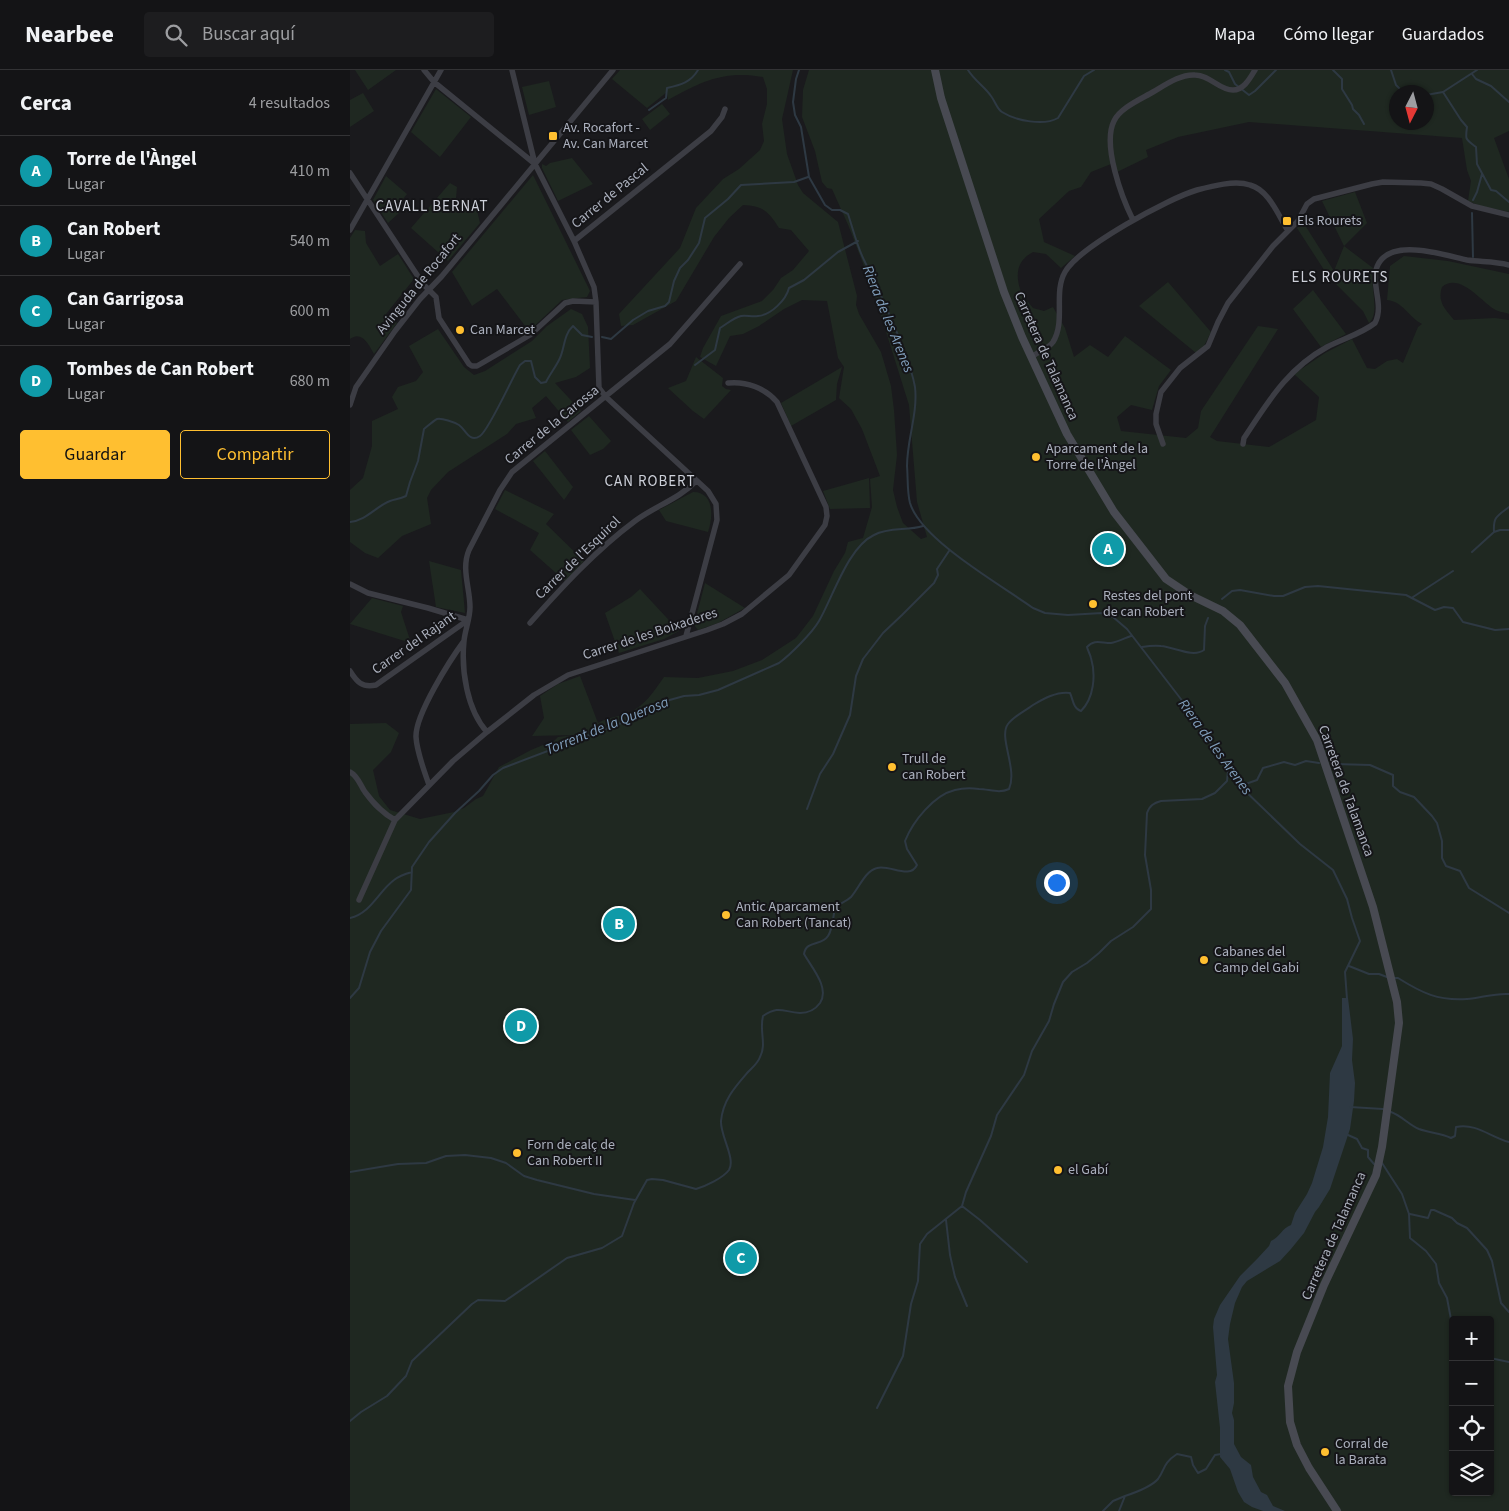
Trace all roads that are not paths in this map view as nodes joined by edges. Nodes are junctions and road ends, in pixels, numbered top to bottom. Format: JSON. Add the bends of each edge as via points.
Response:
{"nodes":[{"id":1,"x":424,"y":70,"type":"edge"},
{"id":2,"x":441,"y":70,"type":"edge"},
{"id":3,"x":512,"y":70,"type":"edge"},
{"id":4,"x":613,"y":70,"type":"edge"},
{"id":5,"x":935,"y":70,"type":"edge"},
{"id":6,"x":1255,"y":70,"type":"edge"},
{"id":7,"x":434,"y":82,"type":"junction"},
{"id":8,"x":725,"y":109,"type":"dead end"},
{"id":9,"x":534,"y":164,"type":"junction"},
{"id":10,"x":350,"y":173,"type":"edge"},
{"id":11,"x":367,"y":200,"type":"junction"},
{"id":12,"x":1509,"y":216,"type":"edge"},
{"id":13,"x":1133,"y":220,"type":"junction"},
{"id":14,"x":350,"y":230,"type":"edge"},
{"id":15,"x":1288,"y":231,"type":"junction"},
{"id":16,"x":574,"y":241,"type":"junction"},
{"id":17,"x":740,"y":264,"type":"dead end"},
{"id":18,"x":1509,"y":265,"type":"edge"},
{"id":19,"x":428,"y":289,"type":"junction"},
{"id":20,"x":596,"y":302,"type":"junction"},
{"id":21,"x":1032,"y":358,"type":"junction"},
{"id":22,"x":728,"y":383,"type":"dead end"},
{"id":23,"x":353,"y":385,"type":"edge"},
{"id":24,"x":606,"y":397,"type":"junction"},
{"id":25,"x":350,"y":405,"type":"edge"},
{"id":26,"x":1163,"y":444,"type":"dead end"},
{"id":27,"x":1243,"y":444,"type":"dead end"},
{"id":28,"x":696,"y":481,"type":"junction"},
{"id":29,"x":350,"y":584,"type":"edge"},
{"id":30,"x":468,"y":620,"type":"junction"},
{"id":31,"x":530,"y":623,"type":"dead end"},
{"id":32,"x":686,"y":636,"type":"junction"},
{"id":33,"x":464,"y":641,"type":"junction"},
{"id":34,"x":350,"y":671,"type":"edge"},
{"id":35,"x":487,"y":732,"type":"junction"},
{"id":36,"x":350,"y":772,"type":"edge"},
{"id":37,"x":429,"y":785,"type":"junction"},
{"id":38,"x":395,"y":820,"type":"junction"},
{"id":39,"x":360,"y":900,"type":"dead end"},
{"id":40,"x":1337,"y":1511,"type":"edge"}],
"edges":[{"from":1,"to":7,"type":"street"},
{"from":2,"to":7,"type":"street"},
{"from":3,"to":9,"type":"street"},
{"from":4,"to":9,"type":"street","name":"Avinguda de Rocafort"},
{"from":5,"to":21,"type":"street","name":"Carretera de Talamanca","via":[[941,98],[999,277]]},
{"from":6,"to":13,"type":"street","via":[[1244,85],[1233,90],[1202,75],[1183,76],[1119,114],[1112,127],[1112,154],[1122,197]]},
{"from":7,"to":9,"type":"street"},
{"from":7,"to":11,"type":"street"},
{"from":8,"to":16,"type":"street","name":"Carrer de Pascal","via":[[711,131]]},
{"from":9,"to":16,"type":"street"},
{"from":9,"to":19,"type":"street","name":"Avinguda de Rocafort"},
{"from":10,"to":11,"type":"street"},
{"from":11,"to":14,"type":"street"},
{"from":11,"to":19,"type":"street"},
{"from":12,"to":15,"type":"street","via":[[1472,206],[1431,184],[1383,182],[1314,199]]},
{"from":13,"to":15,"type":"street","via":[[1197,190],[1241,184],[1265,194]]},
{"from":13,"to":21,"type":"street","via":[[1088,250],[1065,272],[1057,333],[1051,344]]},
{"from":15,"to":26,"type":"street","via":[[1228,303],[1208,346],[1180,368],[1161,392],[1156,424]]},
{"from":16,"to":20,"type":"street","via":[[592,281]]},
{"from":17,"to":24,"type":"street","name":"Carrer de la Carossa","via":[[670,344]]},
{"from":18,"to":27,"type":"street","via":[[1408,249],[1390,253],[1381,260],[1376,271],[1378,311],[1375,323],[1326,347],[1296,368],[1274,394]]},
{"from":19,"to":20,"type":"street","via":[[436,297],[440,318],[472,366],[530,334],[565,303]]},
{"from":19,"to":23,"type":"street","name":"Avinguda de Rocafort"},
{"from":20,"to":24,"type":"street","via":[[599,388]]},
{"from":21,"to":40,"type":"street","name":"Carretera de Talamanca","via":[[1067,434],[1106,500],[1140,548],[1173,585],[1223,611],[1240,625],[1285,683],[1318,740],[1373,907],[1397,1002],[1399,1023],[1382,1147],[1376,1175],[1324,1286],[1297,1352],[1288,1386],[1290,1422],[1297,1445]]},
{"from":22,"to":32,"type":"street","name":"Carrer de les Boixaderes","via":[[749,384],[777,402],[824,503],[826,520],[815,541],[789,575],[758,602],[723,624]]},
{"from":23,"to":25,"type":"street","name":"Avinguda de Rocafort"},
{"from":24,"to":28,"type":"street"},
{"from":24,"to":30,"type":"street","name":"Carrer de la Carossa","via":[[508,478],[467,556]]},
{"from":28,"to":31,"type":"street","name":"Carrer de l'Esquirol","via":[[620,533]]},
{"from":28,"to":32,"type":"street","via":[[711,495],[717,515]]},
{"from":29,"to":30,"type":"street","via":[[368,593]]},
{"from":30,"to":33,"type":"street","name":"Carrer de la Carossa"},
{"from":30,"to":34,"type":"street","name":"Carrer del Rajant","via":[[376,685],[360,684]]},
{"from":32,"to":35,"type":"street","name":"Carrer de les Boixaderes","via":[[568,675],[534,695]]},
{"from":33,"to":35,"type":"street","name":"Carrer de la Carossa","via":[[468,695],[476,717]]},
{"from":33,"to":37,"type":"street","via":[[432,693],[417,726],[418,746]]},
{"from":35,"to":37,"type":"street","name":"Carrer de les Boixaderes"},
{"from":36,"to":38,"type":"street","via":[[380,811]]},
{"from":37,"to":38,"type":"street","name":"Carrer de les Boixaderes"},
{"from":38,"to":39,"type":"street","name":"Carrer de les Boixaderes"}]}
